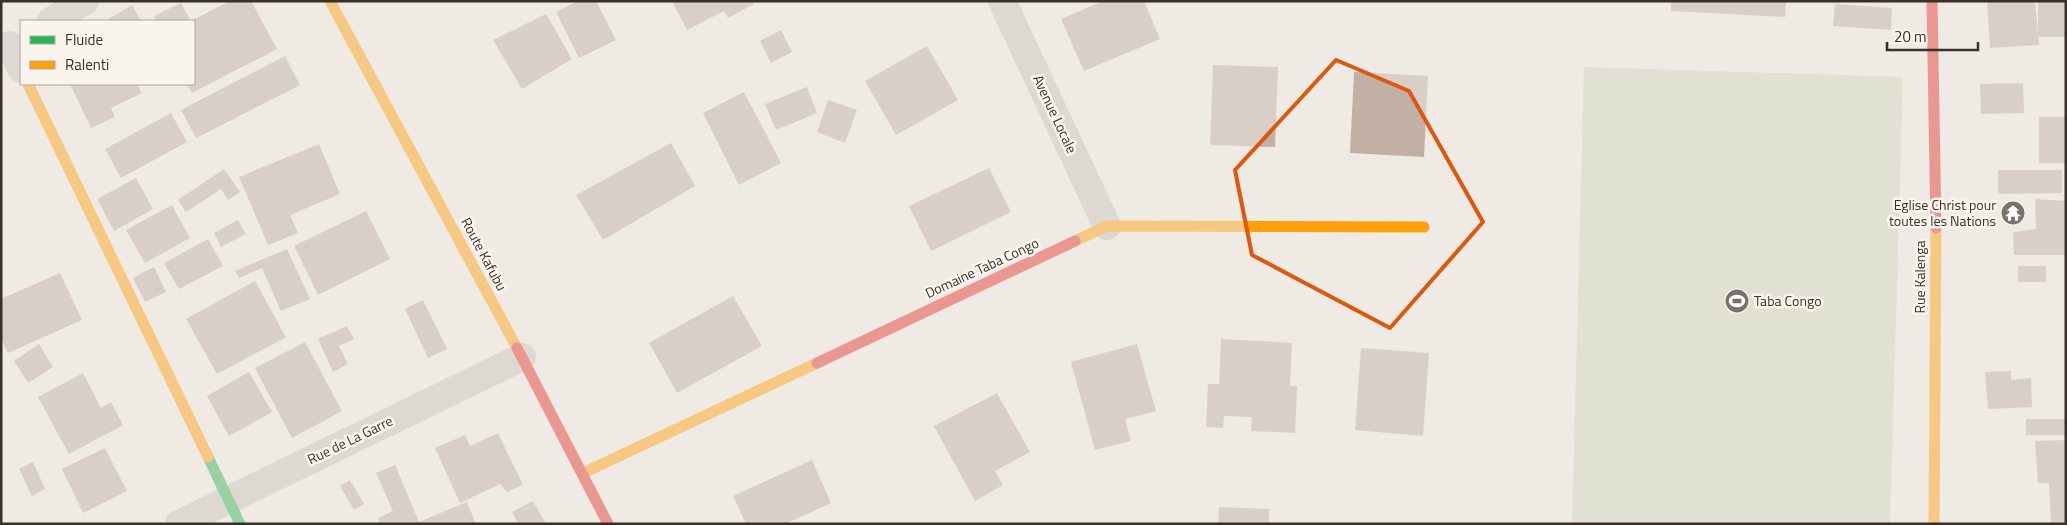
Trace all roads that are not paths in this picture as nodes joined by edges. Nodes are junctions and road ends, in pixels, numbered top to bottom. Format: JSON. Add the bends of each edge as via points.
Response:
{"nodes":[{"id":1,"x":85,"y":1,"type":"edge"},
{"id":2,"x":330,"y":1,"type":"edge"},
{"id":3,"x":1002,"y":1,"type":"edge"},
{"id":4,"x":1932,"y":1,"type":"edge"},
{"id":5,"x":53,"y":20,"type":"edge"},
{"id":6,"x":28,"y":85,"type":"edge"},
{"id":7,"x":1107,"y":226,"type":"junction"},
{"id":8,"x":1424,"y":227,"type":"dead end"},
{"id":9,"x":522,"y":357,"type":"junction"},
{"id":10,"x":583,"y":473,"type":"junction"},
{"id":11,"x":228,"y":499,"type":"junction"},
{"id":12,"x":178,"y":524,"type":"edge"},
{"id":13,"x":240,"y":524,"type":"edge"},
{"id":14,"x":608,"y":524,"type":"edge"},
{"id":15,"x":1934,"y":524,"type":"edge"}],
"edges":[{"from":1,"to":5,"type":"street"},
{"from":2,"to":9,"type":"street","name":"Route Kafubu"},
{"from":3,"to":7,"type":"street","name":"Avenue Locale"},
{"from":4,"to":15,"type":"street","name":"Rue Kalenga","via":[[1936,256]]},
{"from":6,"to":11,"type":"street"},
{"from":7,"to":8,"type":"street","name":"Domaine Taba Congo"},
{"from":7,"to":10,"type":"street","name":"Domaine Taba Congo"},
{"from":9,"to":10,"type":"street","name":"Route Kafubu"},
{"from":9,"to":11,"type":"street","name":"Rue de La Garre"},
{"from":10,"to":14,"type":"street","name":"Route Kafubu"},
{"from":11,"to":12,"type":"street","name":"Rue de La Garre"},
{"from":11,"to":13,"type":"street"}]}
